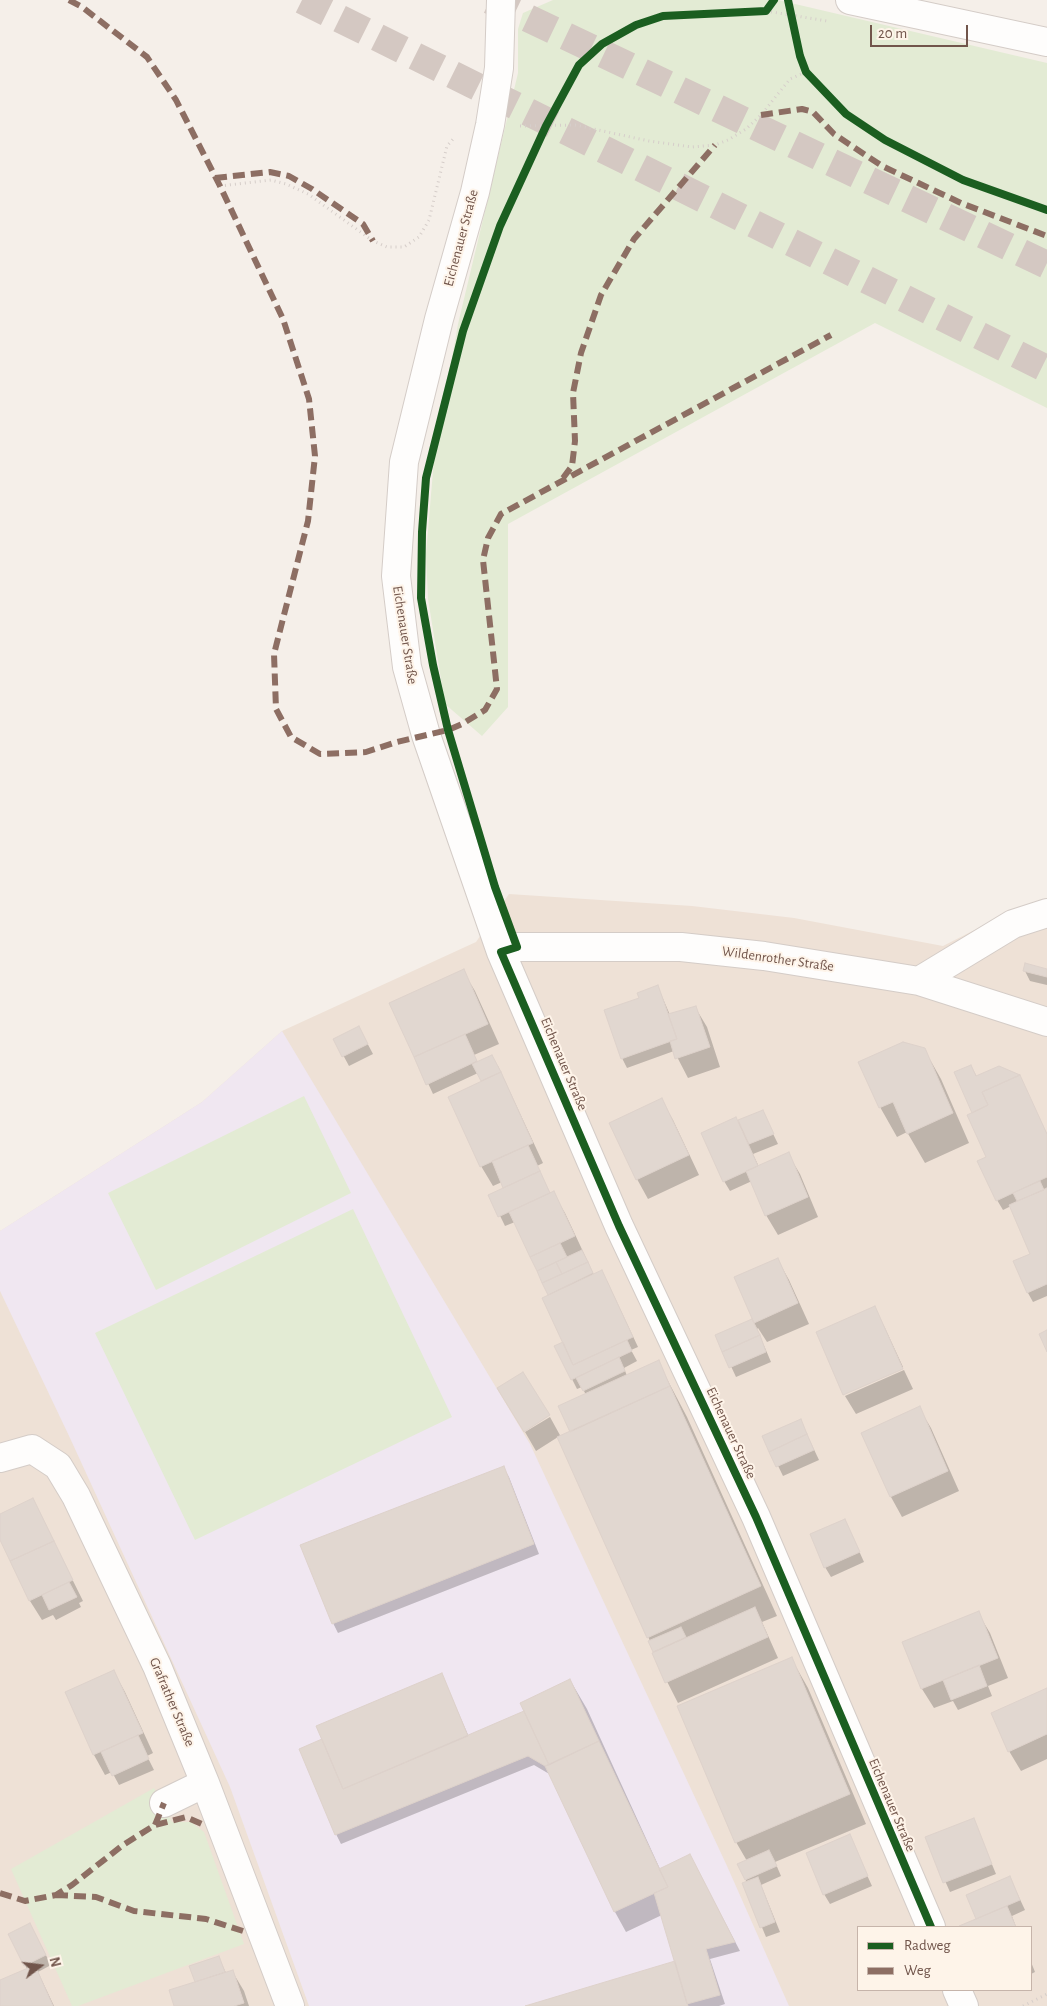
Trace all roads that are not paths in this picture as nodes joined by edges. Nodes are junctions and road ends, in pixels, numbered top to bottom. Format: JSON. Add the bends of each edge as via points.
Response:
{"nodes":[{"id":1,"x":502,"y":0,"type":"edge"},
{"id":2,"x":850,"y":0,"type":"edge"},
{"id":3,"x":1047,"y":42,"type":"edge"},
{"id":4,"x":1047,"y":913,"type":"edge"},
{"id":5,"x":502,"y":952,"type":"junction"},
{"id":6,"x":919,"y":980,"type":"junction"},
{"id":7,"x":1047,"y":1022,"type":"edge"},
{"id":8,"x":0,"y":1458,"type":"edge"},
{"id":9,"x":205,"y":1783,"type":"junction"},
{"id":10,"x":164,"y":1803,"type":"dead end"},
{"id":11,"x":930,"y":1926,"type":"edge"},
{"id":12,"x":957,"y":1991,"type":"edge"},
{"id":13,"x":290,"y":2006,"type":"edge"},
{"id":14,"x":964,"y":2006,"type":"edge"}],
"edges":[{"from":1,"to":5,"type":"street","name":"Eichenauer Straße","via":[[499,68],[490,125],[404,462],[396,576],[407,667],[426,735]]},
{"from":2,"to":3,"type":"street"},
{"from":4,"to":6,"type":"street","via":[[1013,924]]},
{"from":5,"to":6,"type":"street","name":"Wildenrother Straße","via":[[517,947],[681,947]]},
{"from":5,"to":11,"type":"street","name":"Eichenauer Straße","via":[[619,1226],[756,1516]]},
{"from":6,"to":7,"type":"street","name":"Wildenrother Straße"},
{"from":8,"to":9,"type":"street","name":"Grafrather Straße","via":[[32,1449],[58,1466],[76,1496],[157,1666]]},
{"from":9,"to":10,"type":"street"},
{"from":9,"to":13,"type":"street","name":"Grafrather Straße"},
{"from":12,"to":14,"type":"street"}]}
